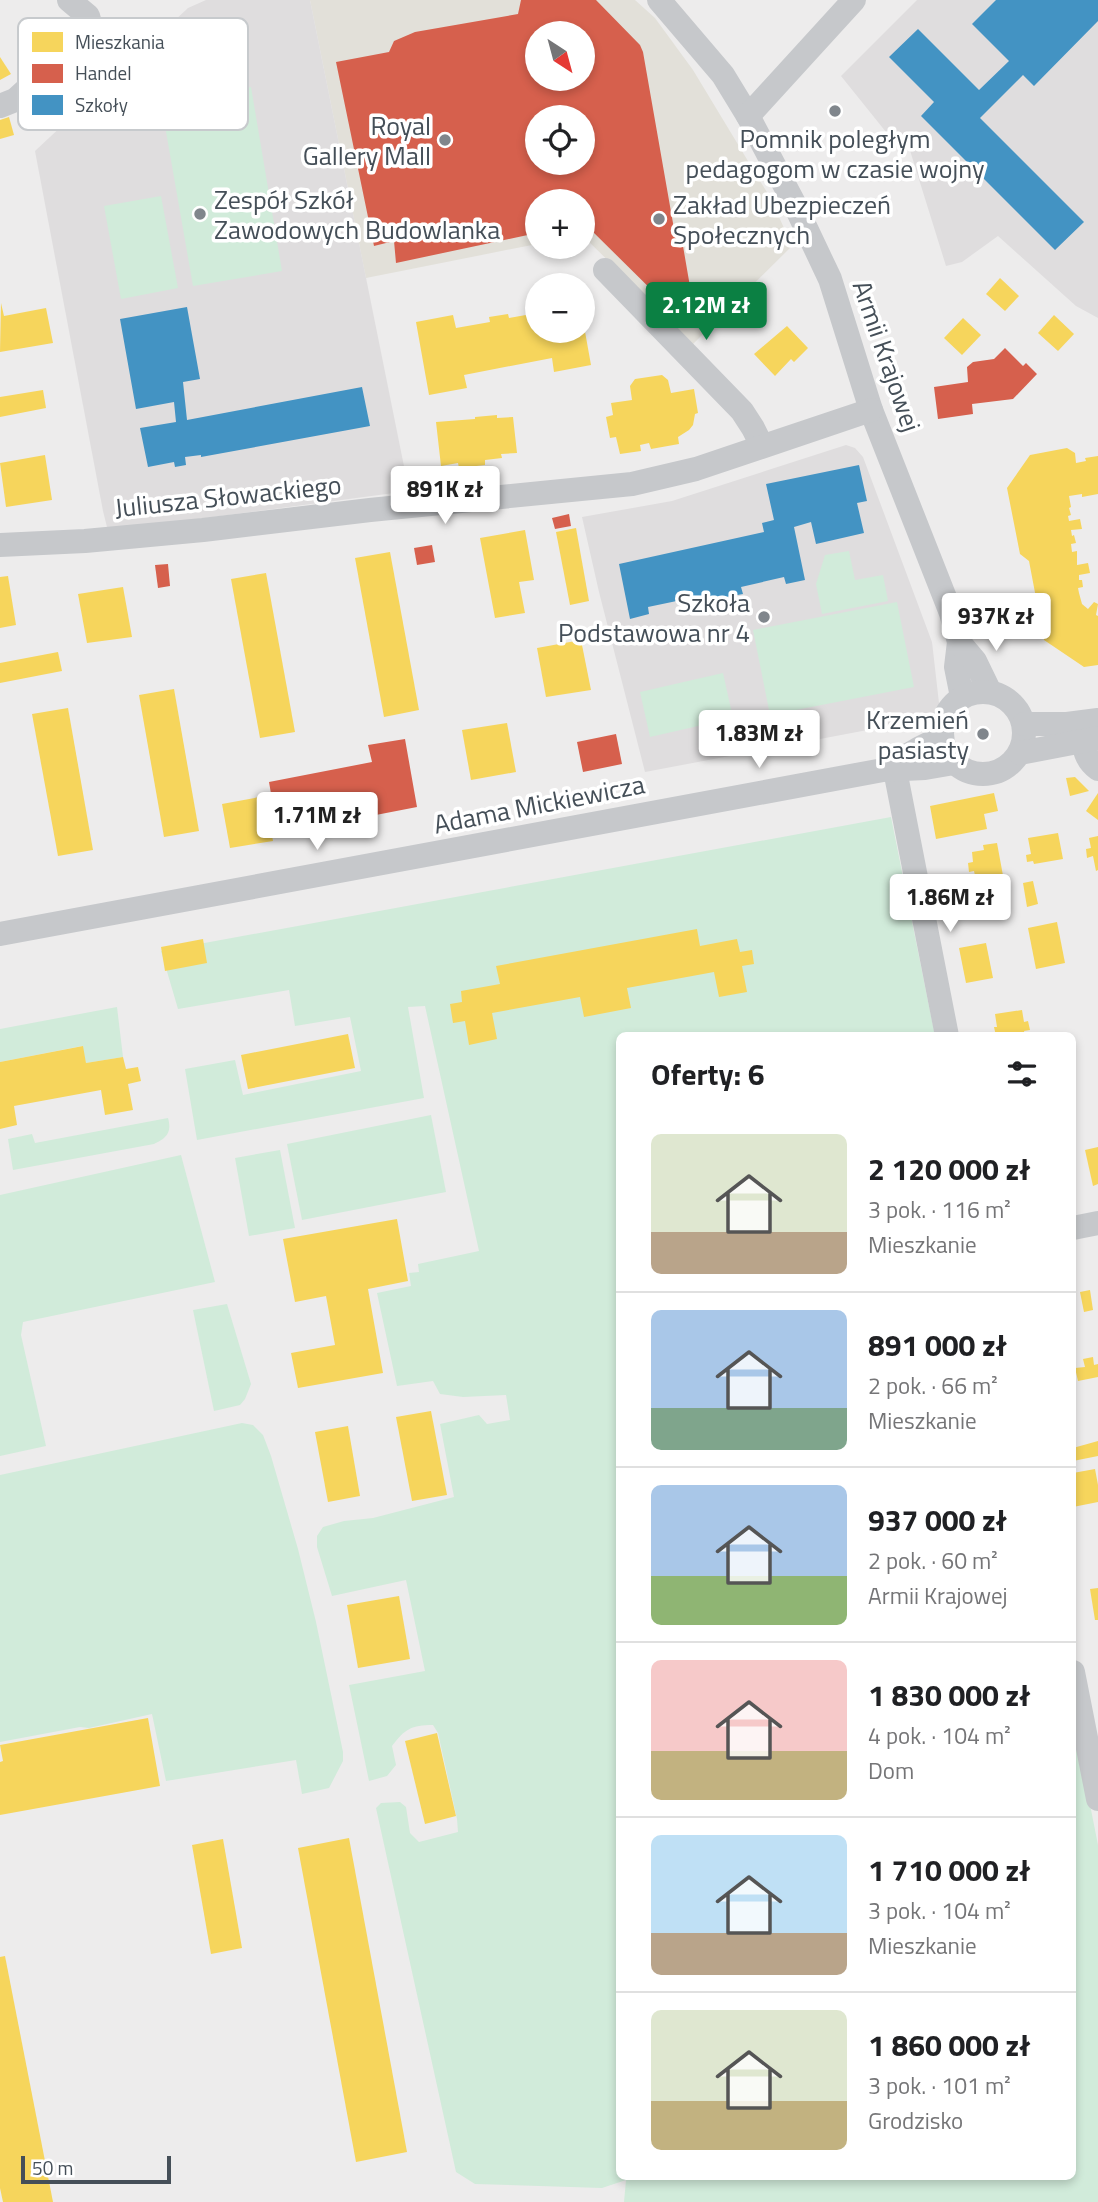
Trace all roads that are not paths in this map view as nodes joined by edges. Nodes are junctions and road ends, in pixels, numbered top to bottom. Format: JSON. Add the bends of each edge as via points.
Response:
{"nodes":[{"id":1,"x":69,"y":0,"type":"edge"},
{"id":2,"x":659,"y":0,"type":"edge"},
{"id":3,"x":854,"y":0,"type":"edge"},
{"id":4,"x":89,"y":18,"type":"edge"},
{"id":5,"x":18,"y":97,"type":"edge"},
{"id":6,"x":0,"y":106,"type":"edge"},
{"id":7,"x":748,"y":116,"type":"junction"},
{"id":8,"x":605,"y":270,"type":"dead end"},
{"id":9,"x":870,"y":410,"type":"junction"},
{"id":10,"x":762,"y":446,"type":"junction"},
{"id":11,"x":0,"y":545,"type":"edge"},
{"id":12,"x":959,"y":642,"type":"junction"},
{"id":13,"x":989,"y":692,"type":"junction"},
{"id":14,"x":962,"y":697,"type":"junction"},
{"id":15,"x":1098,"y":720,"type":"edge"},
{"id":16,"x":1024,"y":724,"type":"junction"},
{"id":17,"x":942,"y":737,"type":"junction"},
{"id":18,"x":1091,"y":740,"type":"edge"},
{"id":19,"x":1020,"y":753,"type":"junction"},
{"id":20,"x":954,"y":763,"type":"junction"},
{"id":21,"x":1098,"y":769,"type":"edge"},
{"id":22,"x":889,"y":770,"type":"junction"},
{"id":23,"x":0,"y":934,"type":"edge"},
{"id":24,"x":946,"y":1032,"type":"edge"},
{"id":25,"x":1098,"y":1223,"type":"edge"},
{"id":26,"x":1076,"y":1227,"type":"edge"},
{"id":27,"x":1076,"y":1687,"type":"edge"},
{"id":28,"x":1098,"y":1800,"type":"edge"}],
"edges":[{"from":1,"to":4,"type":"street"},
{"from":2,"to":7,"type":"street","name":"Armii Krajowej","via":[[723,75]]},
{"from":3,"to":7,"type":"street"},
{"from":5,"to":6,"type":"street"},
{"from":7,"to":9,"type":"street","name":"Armii Krajowej","via":[[830,279]]},
{"from":8,"to":10,"type":"street","via":[[742,411]]},
{"from":9,"to":10,"type":"street","name":"Juliusza Słowackiego"},
{"from":9,"to":12,"type":"street","name":"Armii Krajowej"},
{"from":10,"to":11,"type":"street","name":"Juliusza Słowackiego","via":[[696,469],[632,484],[203,530]]},
{"from":12,"to":13,"type":"street","name":"Armii Krajowej","via":[[975,661]]},
{"from":12,"to":14,"type":"street","name":"Armii Krajowej","via":[[956,667]]},
{"from":13,"to":14,"type":"street"},
{"from":13,"to":16,"type":"street","via":[[1012,702]]},
{"from":14,"to":17,"type":"street","via":[[947,712]]},
{"from":15,"to":16,"type":"street"},
{"from":16,"to":19,"type":"street"},
{"from":17,"to":20,"type":"street"},
{"from":17,"to":22,"type":"street","name":"Adama Mickiewicza"},
{"from":18,"to":19,"type":"street"},
{"from":18,"to":21,"type":"street","via":[[1085,754]]},
{"from":19,"to":20,"type":"street","via":[[995,773],[973,773]]},
{"from":20,"to":22,"type":"street","name":"Adama Mickiewicza"},
{"from":22,"to":23,"type":"street","name":"Adama Mickiewicza"},
{"from":22,"to":24,"type":"street"},
{"from":25,"to":26,"type":"street"},
{"from":27,"to":28,"type":"street"}]}
